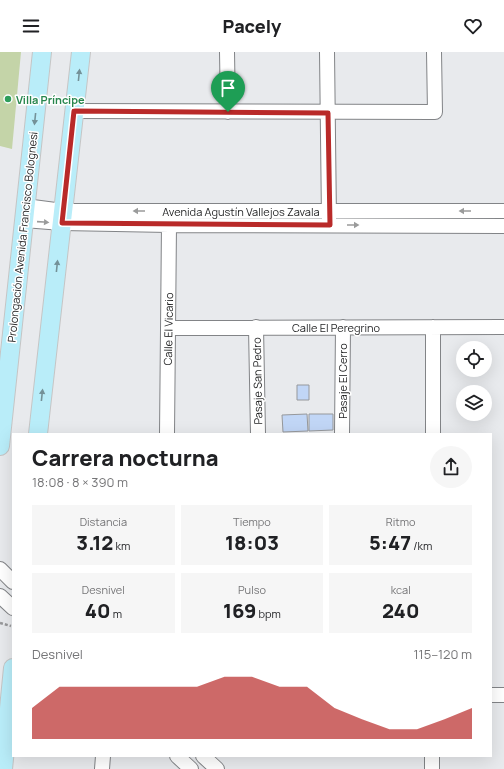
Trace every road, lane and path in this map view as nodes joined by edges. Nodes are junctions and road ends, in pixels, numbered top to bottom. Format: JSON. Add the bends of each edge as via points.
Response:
{"nodes":[{"id":1,"x":42,"y":52,"type":"edge"},
{"id":2,"x":81,"y":52,"type":"edge"},
{"id":3,"x":227,"y":52,"type":"edge"},
{"id":4,"x":327,"y":52,"type":"edge"},
{"id":5,"x":434,"y":52,"type":"edge"},
{"id":6,"x":74,"y":111,"type":"junction"},
{"id":7,"x":228,"y":112,"type":"junction"},
{"id":8,"x":328,"y":113,"type":"junction"},
{"id":9,"x":329,"y":211,"type":"junction"},
{"id":10,"x":504,"y":211,"type":"edge"},
{"id":11,"x":25,"y":213,"type":"junction"},
{"id":12,"x":62,"y":217,"type":"junction"},
{"id":13,"x":169,"y":225,"type":"junction"},
{"id":14,"x":330,"y":225,"type":"junction"},
{"id":15,"x":504,"y":226,"type":"edge"},
{"id":16,"x":256,"y":327,"type":"junction"},
{"id":17,"x":343,"y":327,"type":"junction"},
{"id":18,"x":433,"y":327,"type":"junction"},
{"id":19,"x":504,"y":327,"type":"edge"},
{"id":20,"x":168,"y":328,"type":"junction"},
{"id":21,"x":5,"y":352,"type":"edge"},
{"id":22,"x":38,"y":433,"type":"edge"},
{"id":23,"x":167,"y":433,"type":"edge"},
{"id":24,"x":258,"y":433,"type":"edge"},
{"id":25,"x":342,"y":433,"type":"edge"},
{"id":26,"x":433,"y":433,"type":"edge"},
{"id":27,"x":0,"y":446,"type":"edge"},
{"id":28,"x":0,"y":569,"type":"edge"},
{"id":29,"x":12,"y":581,"type":"edge"},
{"id":30,"x":0,"y":596,"type":"edge"},
{"id":31,"x":12,"y":607,"type":"edge"},
{"id":32,"x":0,"y":623,"type":"edge"},
{"id":33,"x":11,"y":626,"type":"dead end"},
{"id":34,"x":12,"y":678,"type":"edge"},
{"id":35,"x":504,"y":695,"type":"edge"},
{"id":36,"x":492,"y":696,"type":"edge"},
{"id":37,"x":103,"y":757,"type":"edge"},
{"id":38,"x":178,"y":757,"type":"edge"},
{"id":39,"x":204,"y":757,"type":"edge"},
{"id":40,"x":432,"y":757,"type":"edge"},
{"id":41,"x":3,"y":769,"type":"edge"},
{"id":42,"x":102,"y":769,"type":"edge"},
{"id":43,"x":191,"y":769,"type":"edge"},
{"id":44,"x":217,"y":769,"type":"edge"},
{"id":45,"x":432,"y":769,"type":"edge"}],
"edges":[{"from":1,"to":11,"type":"main road","name":"Prolongación Avenida Francisco Bolognesi","one_way":true},
{"from":6,"to":2,"type":"main road","one_way":true},
{"from":3,"to":7,"type":"street"},
{"from":4,"to":8,"type":"street"},
{"from":5,"to":8,"type":"street","via":[[435,112]]},
{"from":6,"to":7,"type":"street"},
{"from":6,"to":12,"type":"main road"},
{"from":7,"to":8,"type":"street"},
{"from":8,"to":9,"type":"street"},
{"from":10,"to":9,"type":"street","name":"Avenida Agustín Vallejos Zavala","one_way":true},
{"from":9,"to":12,"type":"street","name":"Avenida Agustín Vallejos Zavala","one_way":true},
{"from":9,"to":14,"type":"street"},
{"from":11,"to":12,"type":"street","name":"Avenida Agustín Vallejos Zavala"},
{"from":11,"to":21,"type":"main road","name":"Prolongación Avenida Francisco Bolognesi"},
{"from":12,"to":13,"type":"street","name":"Avenida Agustín Vallejos Zavala"},
{"from":22,"to":12,"type":"main road","one_way":true},
{"from":13,"to":14,"type":"street","name":"Avenida Agustín Vallejos Zavala"},
{"from":13,"to":20,"type":"street","name":"Calle El Vicario"},
{"from":14,"to":15,"type":"street","name":"Avenida Agustín Vallejos Zavala","one_way":true},
{"from":16,"to":17,"type":"street","name":"Calle El Peregrino"},
{"from":16,"to":20,"type":"street","name":"Calle El Peregrino"},
{"from":16,"to":24,"type":"street","name":"Pasaje San Pedro"},
{"from":17,"to":18,"type":"street","name":"Calle El Peregrino"},
{"from":17,"to":25,"type":"street","name":"Pasaje El Cerro"},
{"from":18,"to":19,"type":"street","name":"Calle El Peregrino"},
{"from":18,"to":26,"type":"street"},
{"from":20,"to":23,"type":"street","name":"Calle El Vicario"},
{"from":21,"to":27,"type":"main road","name":"Prolongación Avenida Francisco Bolognesi"},
{"from":28,"to":29,"type":"street"},
{"from":30,"to":31,"type":"street"},
{"from":32,"to":33,"type":"path"},
{"from":34,"to":41,"type":"main road"},
{"from":35,"to":36,"type":"street"},
{"from":37,"to":42,"type":"street"},
{"from":38,"to":43,"type":"street"},
{"from":39,"to":44,"type":"street"},
{"from":40,"to":45,"type":"street"}]}
